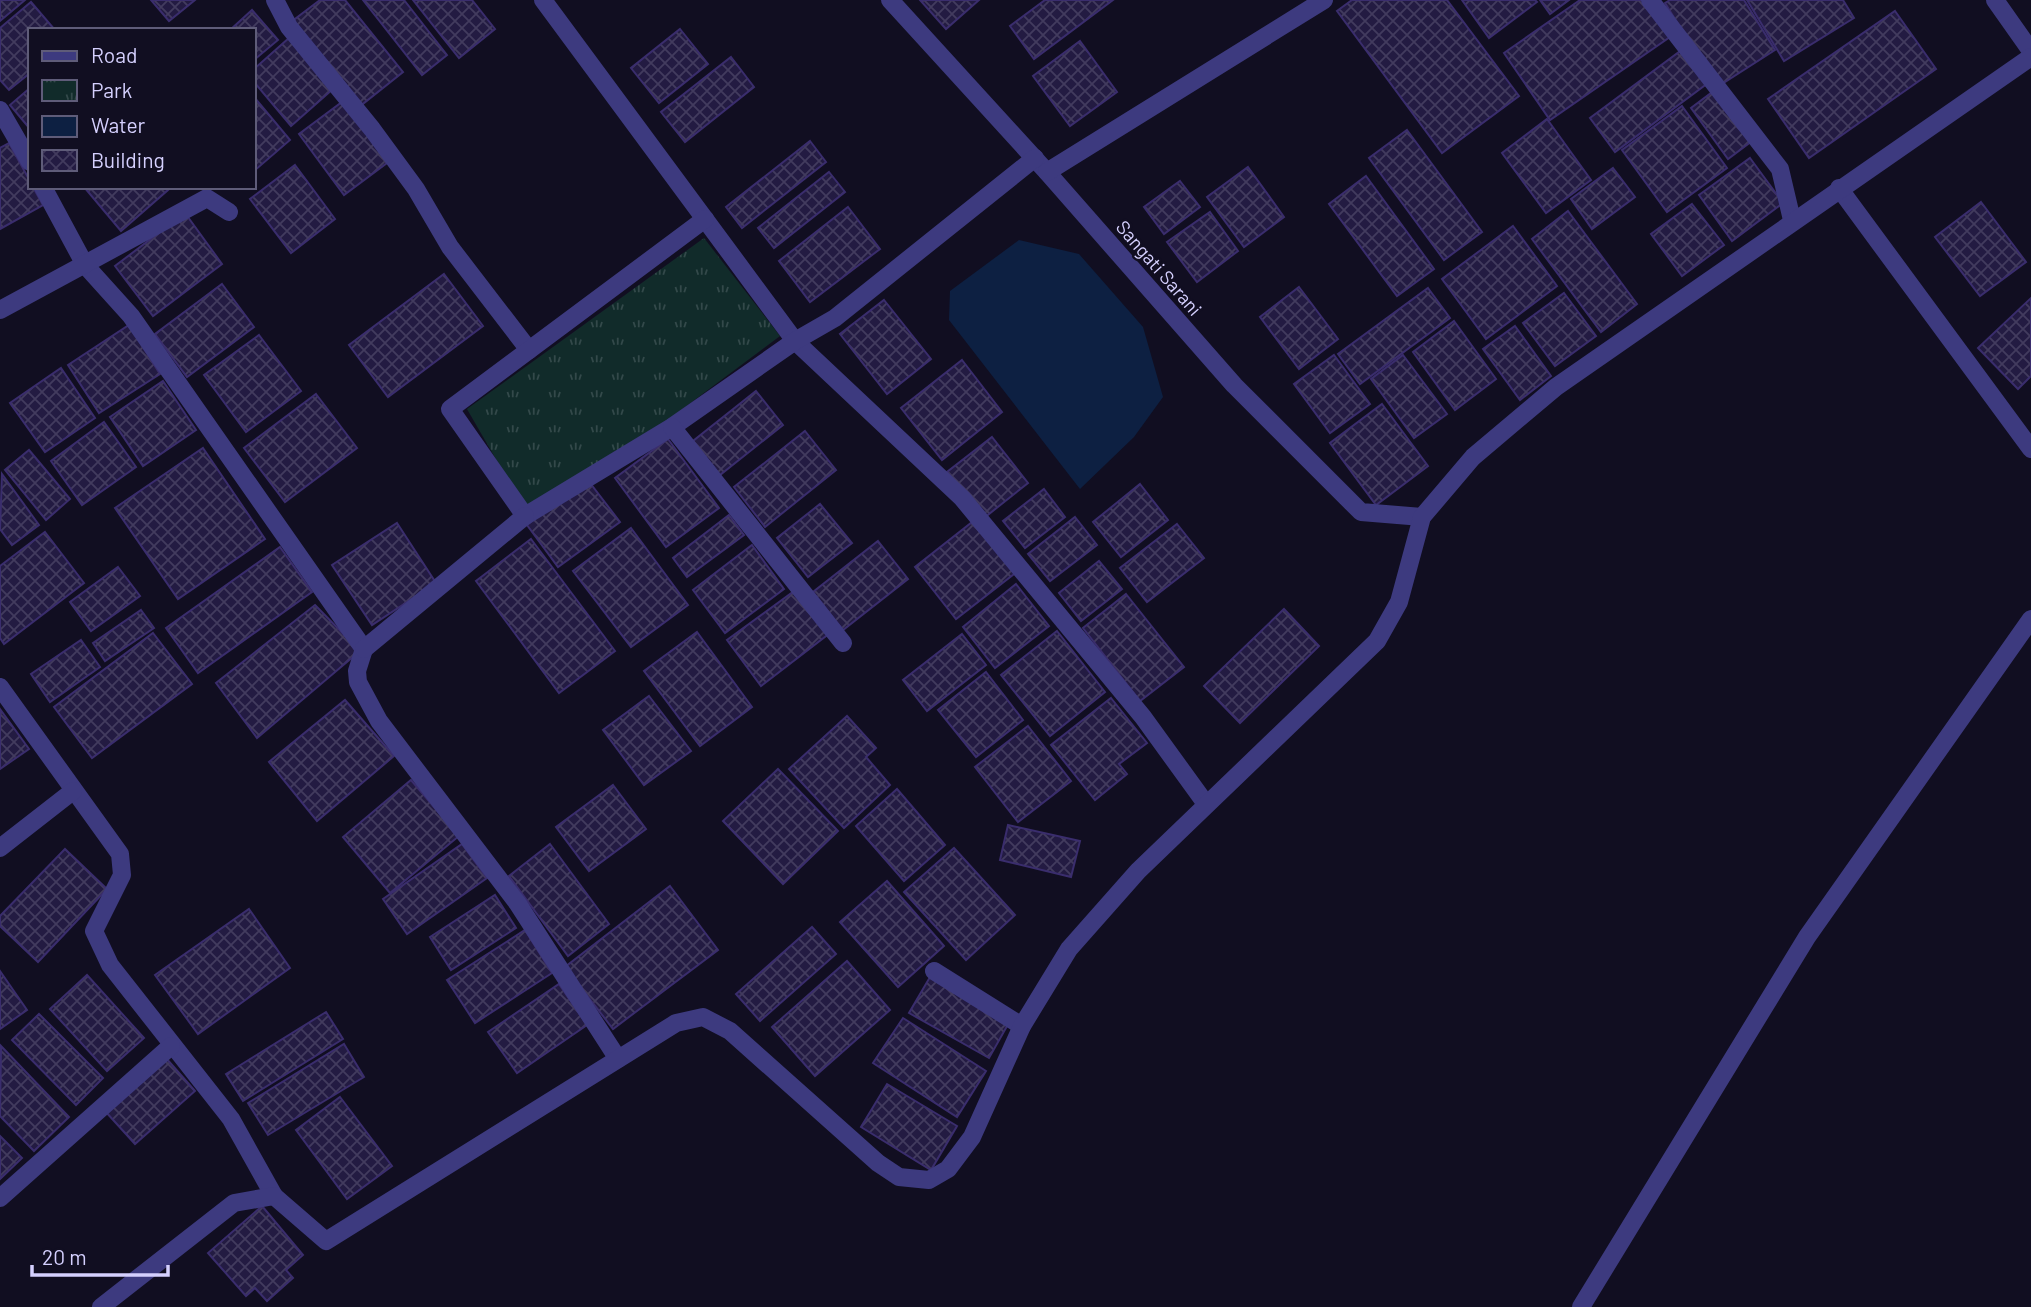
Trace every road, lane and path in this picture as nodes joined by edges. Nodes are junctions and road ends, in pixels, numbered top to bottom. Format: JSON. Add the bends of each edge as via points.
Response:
{"nodes":[{"id":1,"x":275,"y":0,"type":"edge"},
{"id":2,"x":543,"y":0,"type":"edge"},
{"id":3,"x":891,"y":0,"type":"edge"},
{"id":4,"x":1324,"y":0,"type":"edge"},
{"id":5,"x":1650,"y":0,"type":"edge"},
{"id":6,"x":1995,"y":0,"type":"edge"},
{"id":7,"x":2031,"y":51,"type":"edge"},
{"id":8,"x":2031,"y":57,"type":"edge"},
{"id":9,"x":0,"y":110,"type":"edge"},
{"id":10,"x":1035,"y":158,"type":"junction"},
{"id":11,"x":28,"y":159,"type":"edge"},
{"id":12,"x":1047,"y":172,"type":"junction"},
{"id":13,"x":1839,"y":188,"type":"junction"},
{"id":14,"x":44,"y":189,"type":"edge"},
{"id":15,"x":229,"y":212,"type":"dead end"},
{"id":16,"x":705,"y":219,"type":"junction"},
{"id":17,"x":1792,"y":220,"type":"junction"},
{"id":18,"x":85,"y":265,"type":"junction"},
{"id":19,"x":0,"y":310,"type":"edge"},
{"id":20,"x":795,"y":341,"type":"junction"},
{"id":21,"x":529,"y":350,"type":"junction"},
{"id":22,"x":672,"y":428,"type":"junction"},
{"id":23,"x":2031,"y":449,"type":"edge"},
{"id":24,"x":524,"y":516,"type":"junction"},
{"id":25,"x":1422,"y":517,"type":"junction"},
{"id":26,"x":2031,"y":619,"type":"edge"},
{"id":27,"x":843,"y":643,"type":"dead end"},
{"id":28,"x":364,"y":649,"type":"junction"},
{"id":29,"x":0,"y":687,"type":"edge"},
{"id":30,"x":73,"y":791,"type":"junction"},
{"id":31,"x":1206,"y":804,"type":"junction"},
{"id":32,"x":0,"y":848,"type":"edge"},
{"id":33,"x":934,"y":971,"type":"dead end"},
{"id":34,"x":1022,"y":1026,"type":"junction"},
{"id":35,"x":171,"y":1045,"type":"junction"},
{"id":36,"x":618,"y":1059,"type":"junction"},
{"id":37,"x":274,"y":1196,"type":"junction"},
{"id":38,"x":0,"y":1198,"type":"edge"},
{"id":39,"x":101,"y":1307,"type":"edge"},
{"id":40,"x":1581,"y":1307,"type":"edge"}],
"edges":[{"from":1,"to":21,"type":"street","via":[[289,27],[372,129],[416,189],[450,247]]},
{"from":2,"to":16,"type":"street"},
{"from":3,"to":10,"type":"street","name":"Sangati Sarani"},
{"from":4,"to":12,"type":"street"},
{"from":5,"to":17,"type":"street","via":[[1780,169]]},
{"from":6,"to":7,"type":"street"},
{"from":8,"to":13,"type":"street"},
{"from":9,"to":11,"type":"street"},
{"from":10,"to":12,"type":"street","name":"Sangati Sarani"},
{"from":10,"to":20,"type":"street","via":[[835,318]]},
{"from":12,"to":25,"type":"street","name":"Sangati Sarani","via":[[1234,385],[1361,512]]},
{"from":13,"to":17,"type":"street"},
{"from":13,"to":23,"type":"street"},
{"from":14,"to":18,"type":"street"},
{"from":15,"to":18,"type":"street","via":[[207,198]]},
{"from":16,"to":20,"type":"street"},
{"from":16,"to":21,"type":"street"},
{"from":17,"to":25,"type":"street","via":[[1556,387],[1473,457]]},
{"from":18,"to":19,"type":"street"},
{"from":18,"to":28,"type":"street","via":[[131,316]]},
{"from":20,"to":22,"type":"street"},
{"from":20,"to":31,"type":"street","via":[[962,499],[1143,717]]},
{"from":21,"to":24,"type":"street","via":[[450,408]]},
{"from":22,"to":24,"type":"street"},
{"from":22,"to":27,"type":"street"},
{"from":24,"to":28,"type":"street"},
{"from":25,"to":31,"type":"street","via":[[1399,602],[1377,641]]},
{"from":26,"to":40,"type":"street","via":[[1807,937]]},
{"from":28,"to":36,"type":"street","via":[[358,682],[379,721],[518,904]]},
{"from":29,"to":30,"type":"street"},
{"from":30,"to":32,"type":"street"},
{"from":30,"to":35,"type":"street","via":[[120,853],[123,864],[94,931],[96,940]]},
{"from":31,"to":34,"type":"street","via":[[1069,948]]},
{"from":33,"to":34,"type":"street"},
{"from":34,"to":36,"type":"street","via":[[972,1137],[948,1169],[929,1180],[899,1177],[877,1163],[730,1031],[703,1017],[676,1023]]},
{"from":35,"to":37,"type":"street","via":[[231,1119]]},
{"from":35,"to":38,"type":"street"},
{"from":36,"to":37,"type":"street","via":[[326,1241]]},
{"from":37,"to":39,"type":"street","via":[[234,1203]]}]}
